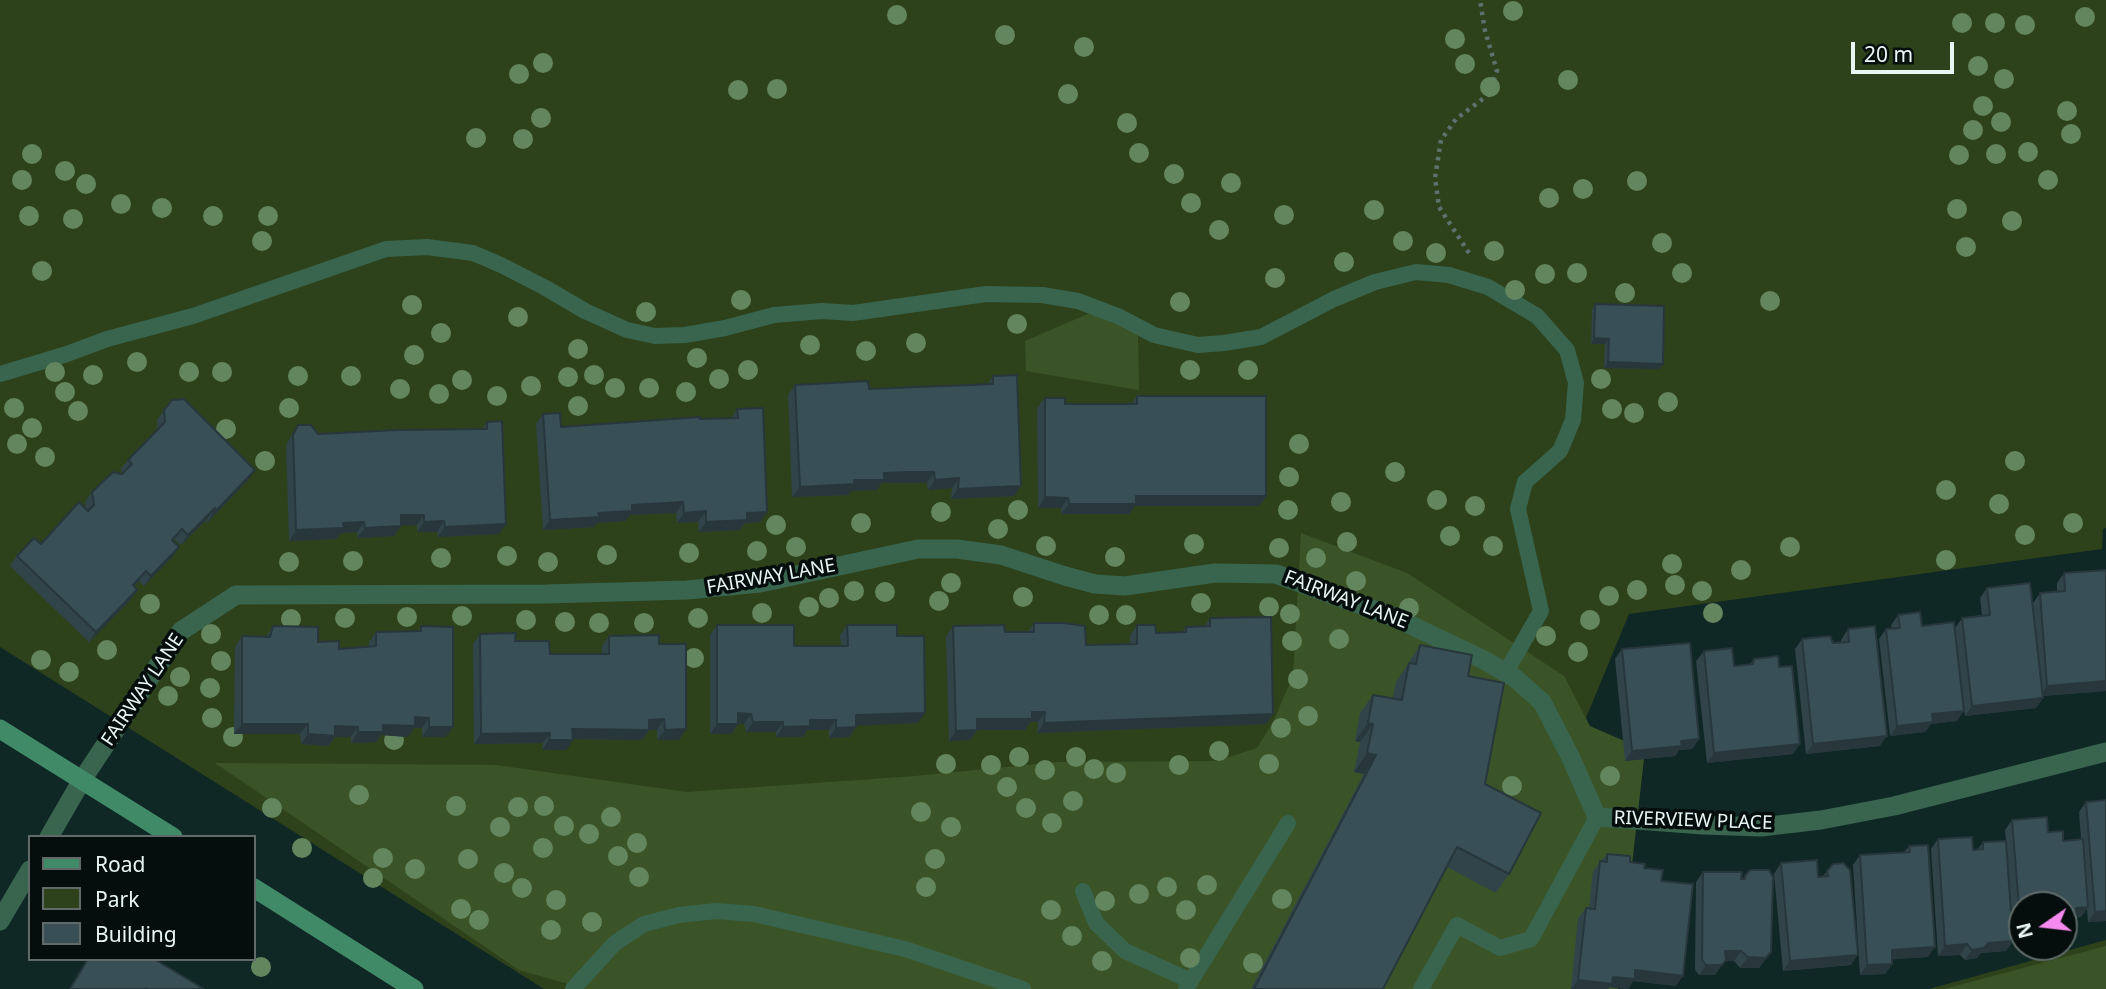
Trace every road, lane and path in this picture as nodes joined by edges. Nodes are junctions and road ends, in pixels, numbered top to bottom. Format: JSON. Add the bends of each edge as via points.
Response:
{"nodes":[{"id":1,"x":1480,"y":0,"type":"edge"},
{"id":2,"x":1488,"y":287,"type":"junction"},
{"id":3,"x":2,"y":372,"type":"edge"},
{"id":4,"x":1483,"y":660,"type":"joint"},
{"id":5,"x":1506,"y":673,"type":"junction"},
{"id":6,"x":0,"y":729,"type":"edge"},
{"id":7,"x":2106,"y":752,"type":"edge"},
{"id":8,"x":82,"y":780,"type":"junction"},
{"id":9,"x":1597,"y":817,"type":"junction"},
{"id":10,"x":1288,"y":823,"type":"dead end"},
{"id":11,"x":50,"y":835,"type":"edge"},
{"id":12,"x":170,"y":835,"type":"edge"},
{"id":13,"x":28,"y":873,"type":"edge"},
{"id":14,"x":256,"y":889,"type":"edge"},
{"id":15,"x":1083,"y":891,"type":"dead end"},
{"id":16,"x":0,"y":921,"type":"edge"},
{"id":17,"x":1189,"y":985,"type":"edge"},
{"id":18,"x":414,"y":989,"type":"edge"},
{"id":19,"x":573,"y":989,"type":"edge"},
{"id":20,"x":1023,"y":989,"type":"edge"},
{"id":21,"x":1421,"y":989,"type":"edge"}],
"edges":[{"from":1,"to":2,"type":"path","via":[[1497,71],[1488,95],[1456,119],[1441,140],[1435,178],[1439,207]]},
{"from":2,"to":3,"type":"lane","via":[[1450,275],[1416,272],[1354,290],[1261,337],[1224,344],[1198,345],[1154,335],[1078,302],[1042,295],[986,294],[853,313],[774,315],[725,328],[655,336],[627,330],[585,311],[472,253],[427,247],[386,249],[193,316]]},
{"from":2,"to":5,"type":"lane","via":[[1537,316],[1567,350],[1576,383],[1573,420],[1560,452],[1525,482],[1518,509],[1541,611]]},
{"from":4,"to":5,"type":"street","name":"RIVERVIEW PLACE"},
{"from":4,"to":8,"type":"street","name":"FAIRWAY LANE","via":[[1396,618],[1276,574],[1215,573],[1125,586],[1095,584],[1001,555],[957,549],[913,550],[760,583],[687,590],[236,595],[181,631]]},
{"from":5,"to":9,"type":"street","name":"RIVERVIEW PLACE","via":[[1542,702]]},
{"from":6,"to":8,"type":"main road"},
{"from":7,"to":9,"type":"street","name":"RIVERVIEW PLACE","via":[[1821,820],[1761,827]]},
{"from":8,"to":11,"type":"street","name":"FAIRWAY LANE"},
{"from":8,"to":12,"type":"main road"},
{"from":9,"to":21,"type":"lane","via":[[1531,939],[1500,948],[1457,925]]},
{"from":10,"to":17,"type":"lane"},
{"from":13,"to":16,"type":"street"},
{"from":14,"to":18,"type":"main road"},
{"from":15,"to":17,"type":"lane","via":[[1096,923],[1125,951]]},
{"from":19,"to":20,"type":"lane","via":[[615,943],[644,924],[716,911],[754,914],[905,949]]}]}
